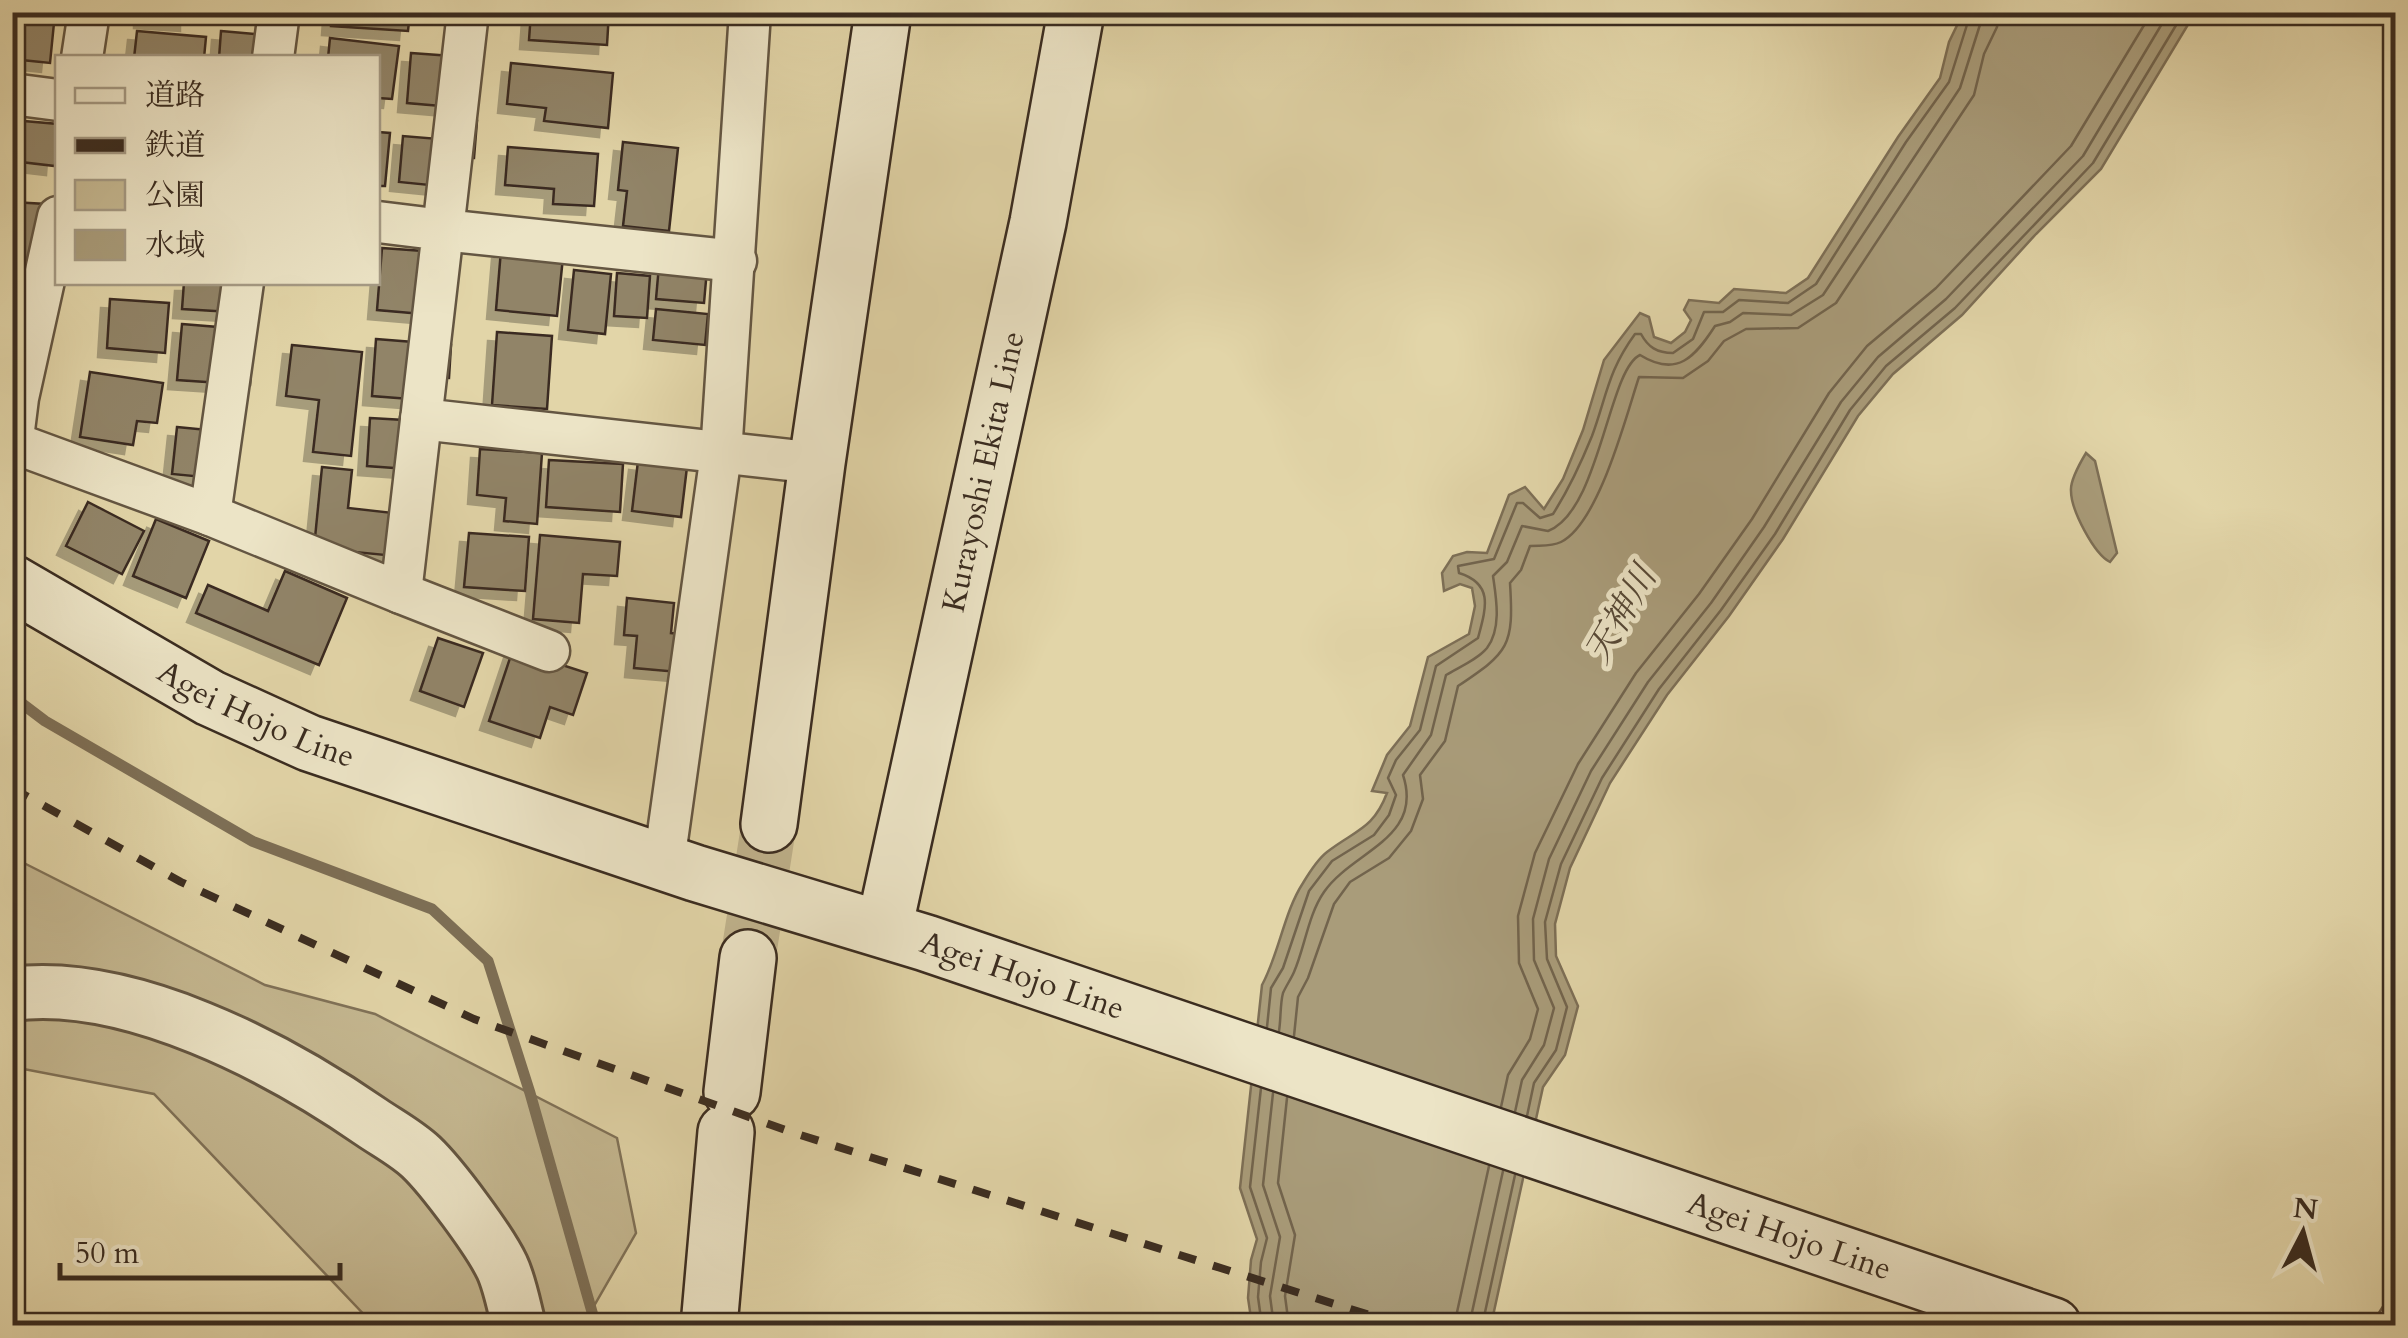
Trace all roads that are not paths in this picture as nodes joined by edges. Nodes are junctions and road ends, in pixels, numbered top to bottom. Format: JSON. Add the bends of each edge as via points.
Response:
{"nodes":[{"id":1,"x":89,"y":12,"type":"edge"},
{"id":2,"x":279,"y":12,"type":"edge"},
{"id":3,"x":468,"y":12,"type":"edge"},
{"id":4,"x":750,"y":12,"type":"edge"},
{"id":5,"x":883,"y":12,"type":"edge"},
{"id":6,"x":1076,"y":12,"type":"edge"},
{"id":7,"x":82,"y":55,"type":"edge"},
{"id":8,"x":273,"y":55,"type":"edge"},
{"id":9,"x":12,"y":94,"type":"edge"},
{"id":10,"x":55,"y":100,"type":"edge"},
{"id":11,"x":380,"y":222,"type":"edge"},
{"id":12,"x":55,"y":230,"type":"edge"},
{"id":13,"x":444,"y":230,"type":"junction"},
{"id":14,"x":736,"y":261,"type":"junction"},
{"id":15,"x":243,"y":285,"type":"edge"},
{"id":16,"x":15,"y":397,"type":"edge"},
{"id":17,"x":421,"y":419,"type":"junction"},
{"id":18,"x":13,"y":445,"type":"edge"},
{"id":19,"x":720,"y":454,"type":"junction"},
{"id":20,"x":816,"y":463,"type":"junction"},
{"id":21,"x":210,"y":516,"type":"junction"},
{"id":22,"x":12,"y":583,"type":"edge"},
{"id":23,"x":401,"y":593,"type":"junction"},
{"id":24,"x":549,"y":651,"type":"dead end"},
{"id":25,"x":770,"y":824,"type":"tunnel mouth"},
{"id":26,"x":664,"y":862,"type":"junction"},
{"id":27,"x":905,"y":936,"type":"junction"},
{"id":28,"x":748,"y":958,"type":"tunnel mouth"},
{"id":29,"x":12,"y":994,"type":"edge"},
{"id":30,"x":2396,"y":1307,"type":"edge"},
{"id":31,"x":519,"y":1326,"type":"edge"},
{"id":32,"x":709,"y":1326,"type":"edge"},
{"id":33,"x":2053,"y":1326,"type":"edge"},
{"id":34,"x":2384,"y":1326,"type":"edge"}],
"edges":[{"from":1,"to":7,"type":"street"},
{"from":2,"to":8,"type":"street"},
{"from":3,"to":13,"type":"street"},
{"from":4,"to":14,"type":"street"},
{"from":5,"to":20,"type":"main road"},
{"from":6,"to":27,"type":"main road","name":"Kurayoshi Ekita Line"},
{"from":9,"to":10,"type":"street"},
{"from":11,"to":13,"type":"street"},
{"from":12,"to":16,"type":"street"},
{"from":13,"to":14,"type":"street"},
{"from":13,"to":17,"type":"street"},
{"from":14,"to":19,"type":"street"},
{"from":15,"to":21,"type":"street"},
{"from":16,"to":18,"type":"street"},
{"from":17,"to":19,"type":"street"},
{"from":17,"to":23,"type":"street"},
{"from":18,"to":21,"type":"street"},
{"from":19,"to":20,"type":"street"},
{"from":19,"to":26,"type":"street"},
{"from":20,"to":25,"type":"main road"},
{"from":21,"to":23,"type":"street"},
{"from":22,"to":26,"type":"main road","name":"Agei Hojo Line","via":[[210,698],[310,743]]},
{"from":23,"to":24,"type":"street"},
{"from":26,"to":27,"type":"main road","name":"Agei Hojo Line"},
{"from":27,"to":33,"type":"main road","name":"Agei Hojo Line"},
{"from":28,"to":32,"type":"main road"},
{"from":29,"to":31,"type":"street","via":[[45,990],[106,998],[210,1032],[315,1084],[420,1157],[503,1268]]},
{"from":30,"to":34,"type":"lane"}]}
